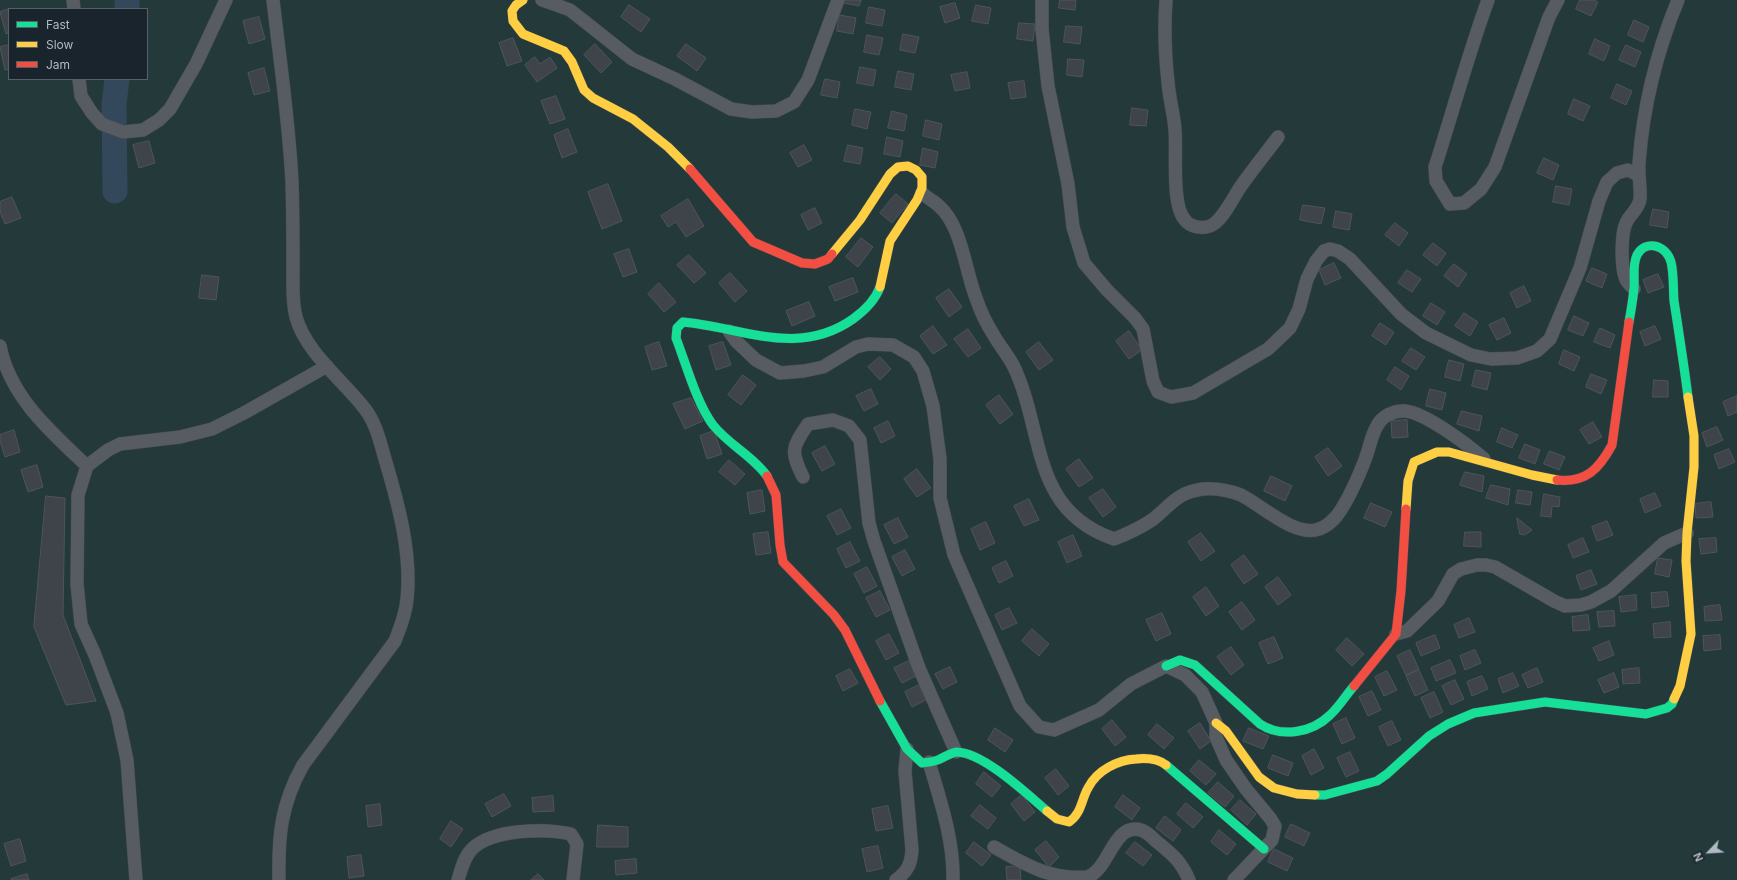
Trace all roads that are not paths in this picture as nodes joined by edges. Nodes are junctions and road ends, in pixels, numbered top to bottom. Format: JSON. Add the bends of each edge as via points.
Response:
{"nodes":[{"id":1,"x":226,"y":0,"type":"edge"},
{"id":2,"x":273,"y":0,"type":"edge"},
{"id":3,"x":522,"y":0,"type":"edge"},
{"id":4,"x":542,"y":0,"type":"edge"},
{"id":5,"x":838,"y":0,"type":"edge"},
{"id":6,"x":1042,"y":0,"type":"edge"},
{"id":7,"x":1166,"y":0,"type":"edge"},
{"id":8,"x":1488,"y":0,"type":"edge"},
{"id":9,"x":1558,"y":0,"type":"edge"},
{"id":10,"x":1678,"y":0,"type":"edge"},
{"id":11,"x":79,"y":80,"type":"edge"},
{"id":12,"x":1278,"y":137,"type":"dead end"},
{"id":13,"x":1638,"y":175,"type":"junction"},
{"id":14,"x":922,"y":193,"type":"junction"},
{"id":15,"x":1634,"y":289,"type":"junction"},
{"id":16,"x":729,"y":331,"type":"junction"},
{"id":17,"x":0,"y":346,"type":"edge"},
{"id":18,"x":326,"y":366,"type":"junction"},
{"id":19,"x":1487,"y":461,"type":"junction"},
{"id":20,"x":87,"y":466,"type":"junction"},
{"id":21,"x":803,"y":477,"type":"dead end"},
{"id":22,"x":1686,"y":532,"type":"junction"},
{"id":23,"x":1396,"y":634,"type":"junction"},
{"id":24,"x":1166,"y":666,"type":"junction"},
{"id":25,"x":1216,"y":723,"type":"junction"},
{"id":26,"x":907,"y":749,"type":"junction"},
{"id":27,"x":956,"y":752,"type":"junction"},
{"id":28,"x":930,"y":762,"type":"junction"},
{"id":29,"x":994,"y":847,"type":"dead end"},
{"id":30,"x":1264,"y":849,"type":"junction"},
{"id":31,"x":136,"y":880,"type":"edge"},
{"id":32,"x":279,"y":880,"type":"edge"},
{"id":33,"x":458,"y":880,"type":"edge"},
{"id":34,"x":573,"y":880,"type":"edge"},
{"id":35,"x":896,"y":880,"type":"edge"},
{"id":36,"x":953,"y":880,"type":"edge"},
{"id":37,"x":1189,"y":880,"type":"edge"},
{"id":38,"x":1234,"y":880,"type":"edge"}],
"edges":[{"from":1,"to":11,"type":"street","via":[[196,64],[170,109],[144,130],[123,132],[102,124],[81,96]]},
{"from":2,"to":18,"type":"street","via":[[289,133],[296,318],[306,339]]},
{"from":3,"to":14,"type":"street","via":[[512,11],[513,21],[522,34],[564,51],[572,62],[584,90],[593,98],[633,119],[668,148],[697,176],[753,242],[802,263],[815,264],[828,259],[860,220],[890,174],[898,167],[908,166],[919,173]]},
{"from":4,"to":5,"type":"street","via":[[570,10],[632,59],[731,109],[752,112],[776,111],[794,102],[808,80]]},
{"from":6,"to":13,"type":"street","via":[[1042,29],[1048,86],[1068,184],[1073,227],[1084,263],[1143,329],[1153,382],[1158,392],[1171,397],[1193,393],[1268,349],[1290,328],[1316,261],[1324,251],[1330,249],[1350,259],[1401,314],[1426,333],[1471,355],[1491,359],[1517,358],[1537,351],[1550,339],[1580,268],[1607,182],[1616,173],[1628,170]]},
{"from":7,"to":12,"type":"street","via":[[1168,82],[1175,131],[1177,196],[1185,221],[1198,228],[1210,226],[1224,213],[1240,187]]},
{"from":8,"to":9,"type":"street","via":[[1469,53],[1435,167],[1436,181],[1450,204],[1464,203],[1481,189],[1495,167],[1549,17]]},
{"from":10,"to":13,"type":"street","via":[[1667,27],[1649,97],[1643,125]]},
{"from":13,"to":15,"type":"street","via":[[1640,201],[1626,222],[1623,252],[1625,279]]},
{"from":14,"to":16,"type":"street","via":[[890,240],[881,284],[875,298],[862,313],[842,327],[794,340]]},
{"from":14,"to":19,"type":"street","via":[[940,207],[956,230],[976,298],[993,334],[1013,366],[1026,400],[1036,446],[1061,502],[1076,519],[1097,534],[1114,539],[1131,532],[1152,520],[1174,499],[1202,489],[1222,489],[1241,496],[1299,529],[1319,530],[1332,522],[1342,509],[1360,473],[1377,425],[1384,416],[1394,412],[1416,414],[1463,441]]},
{"from":15,"to":19,"type":"street","via":[[1612,445],[1601,465],[1580,479],[1565,481],[1546,480]]},
{"from":15,"to":22,"type":"street","via":[[1637,256],[1643,248],[1652,245],[1660,247],[1667,253],[1671,262],[1694,436],[1694,467]]},
{"from":16,"to":24,"type":"street","via":[[756,360],[780,373],[823,367],[856,347],[868,344],[893,345],[914,357],[923,371],[933,406],[940,459],[940,498],[954,555],[1020,706],[1038,727],[1054,730],[1099,710],[1131,684]]},
{"from":16,"to":26,"type":"street","via":[[699,323],[683,322],[677,328],[676,338],[691,380],[713,425],[760,466],[769,479],[776,495],[783,562],[845,630],[874,691]]},
{"from":17,"to":20,"type":"street","via":[[20,394],[42,423]]},
{"from":18,"to":20,"type":"street","via":[[212,429],[180,437],[120,444]]},
{"from":18,"to":32,"type":"street","via":[[366,410],[378,436],[404,539],[407,599],[403,620],[394,641],[303,765],[292,786],[282,818],[278,854]]},
{"from":19,"to":23,"type":"street","via":[[1440,451],[1414,462],[1408,481]]},
{"from":20,"to":31,"type":"street","via":[[78,495],[77,584],[81,624],[117,714],[127,760]]},
{"from":21,"to":27,"type":"street","via":[[794,458],[795,444],[808,424],[833,420],[849,426],[860,440],[869,523],[874,542],[919,668]]},
{"from":22,"to":23,"type":"street","via":[[1664,543],[1611,591],[1580,605],[1564,606],[1495,567],[1486,565],[1461,569],[1453,574],[1438,601],[1407,631]]},
{"from":22,"to":25,"type":"street","via":[[1691,634],[1680,686],[1672,704],[1667,708],[1638,714],[1545,702],[1474,712],[1429,736],[1377,781],[1325,795],[1297,794],[1274,788],[1259,777],[1226,730]]},
{"from":23,"to":24,"type":"street","via":[[1330,716],[1322,723],[1307,729],[1286,732],[1271,730],[1260,724],[1195,665],[1180,660]]},
{"from":24,"to":25,"type":"street","via":[[1185,675],[1202,692]]},
{"from":25,"to":30,"type":"street","via":[[1216,737],[1226,760],[1275,826],[1272,840]]},
{"from":26,"to":28,"type":"street","via":[[922,762]]},
{"from":26,"to":35,"type":"street","via":[[905,771],[912,863]]},
{"from":27,"to":28,"type":"street"},
{"from":27,"to":30,"type":"street","via":[[983,762],[1008,778],[1050,815],[1063,822],[1075,819],[1083,805],[1087,789],[1106,769],[1129,758],[1153,758],[1162,762]]},
{"from":28,"to":36,"type":"street","via":[[951,844]]},
{"from":29,"to":37,"type":"street","via":[[1042,875],[1066,880],[1088,877],[1100,869],[1123,834],[1142,830],[1175,856]]},
{"from":30,"to":38,"type":"street"},
{"from":33,"to":34,"type":"street","via":[[465,860],[473,849],[494,837],[507,832],[559,831],[571,834],[577,844]]}]}
